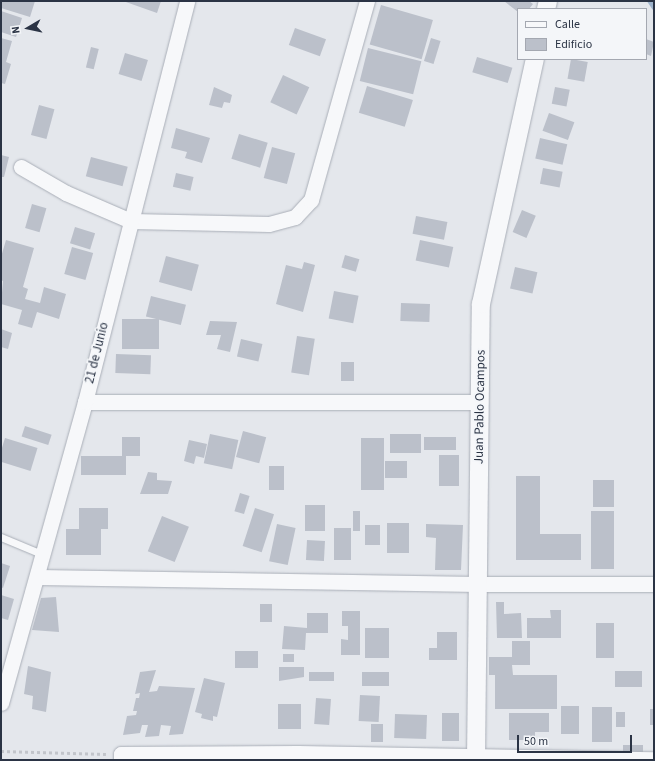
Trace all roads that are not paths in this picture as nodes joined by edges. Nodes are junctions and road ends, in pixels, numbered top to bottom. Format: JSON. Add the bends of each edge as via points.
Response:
{"nodes":[{"id":1,"x":187,"y":1,"type":"edge"},
{"id":2,"x":367,"y":1,"type":"edge"},
{"id":3,"x":535,"y":60,"type":"edge"},
{"id":4,"x":21,"y":167,"type":"dead end"},
{"id":5,"x":131,"y":221,"type":"junction"},
{"id":6,"x":85,"y":402,"type":"junction"},
{"id":7,"x":480,"y":402,"type":"junction"},
{"id":8,"x":1,"y":537,"type":"edge"},
{"id":9,"x":44,"y":555,"type":"junction"},
{"id":10,"x":38,"y":576,"type":"junction"},
{"id":11,"x":478,"y":584,"type":"junction"},
{"id":12,"x":654,"y":584,"type":"edge"},
{"id":13,"x":1,"y":703,"type":"edge"},
{"id":14,"x":121,"y":757,"type":"edge"},
{"id":15,"x":298,"y":757,"type":"edge"},
{"id":16,"x":476,"y":758,"type":"edge"},
{"id":17,"x":654,"y":759,"type":"edge"}],
"edges":[{"from":1,"to":5,"type":"street","name":"21 de Junio"},
{"from":2,"to":5,"type":"street","via":[[311,200],[295,217],[269,224]]},
{"from":3,"to":7,"type":"street","name":"Juan Pablo Ocampos","via":[[482,304]]},
{"from":4,"to":5,"type":"street","via":[[66,193]]},
{"from":5,"to":6,"type":"street","name":"21 de Junio"},
{"from":6,"to":7,"type":"street"},
{"from":6,"to":9,"type":"street","name":"21 de Junio"},
{"from":7,"to":11,"type":"street","name":"Juan Pablo Ocampos"},
{"from":8,"to":9,"type":"lane"},
{"from":9,"to":10,"type":"street","name":"21 de Junio"},
{"from":10,"to":11,"type":"street"},
{"from":10,"to":13,"type":"street","name":"21 de Junio"},
{"from":11,"to":12,"type":"street"},
{"from":11,"to":16,"type":"street","name":"Juan Pablo Ocampos"},
{"from":14,"to":15,"type":"street"},
{"from":15,"to":16,"type":"street"},
{"from":16,"to":17,"type":"street"}]}
